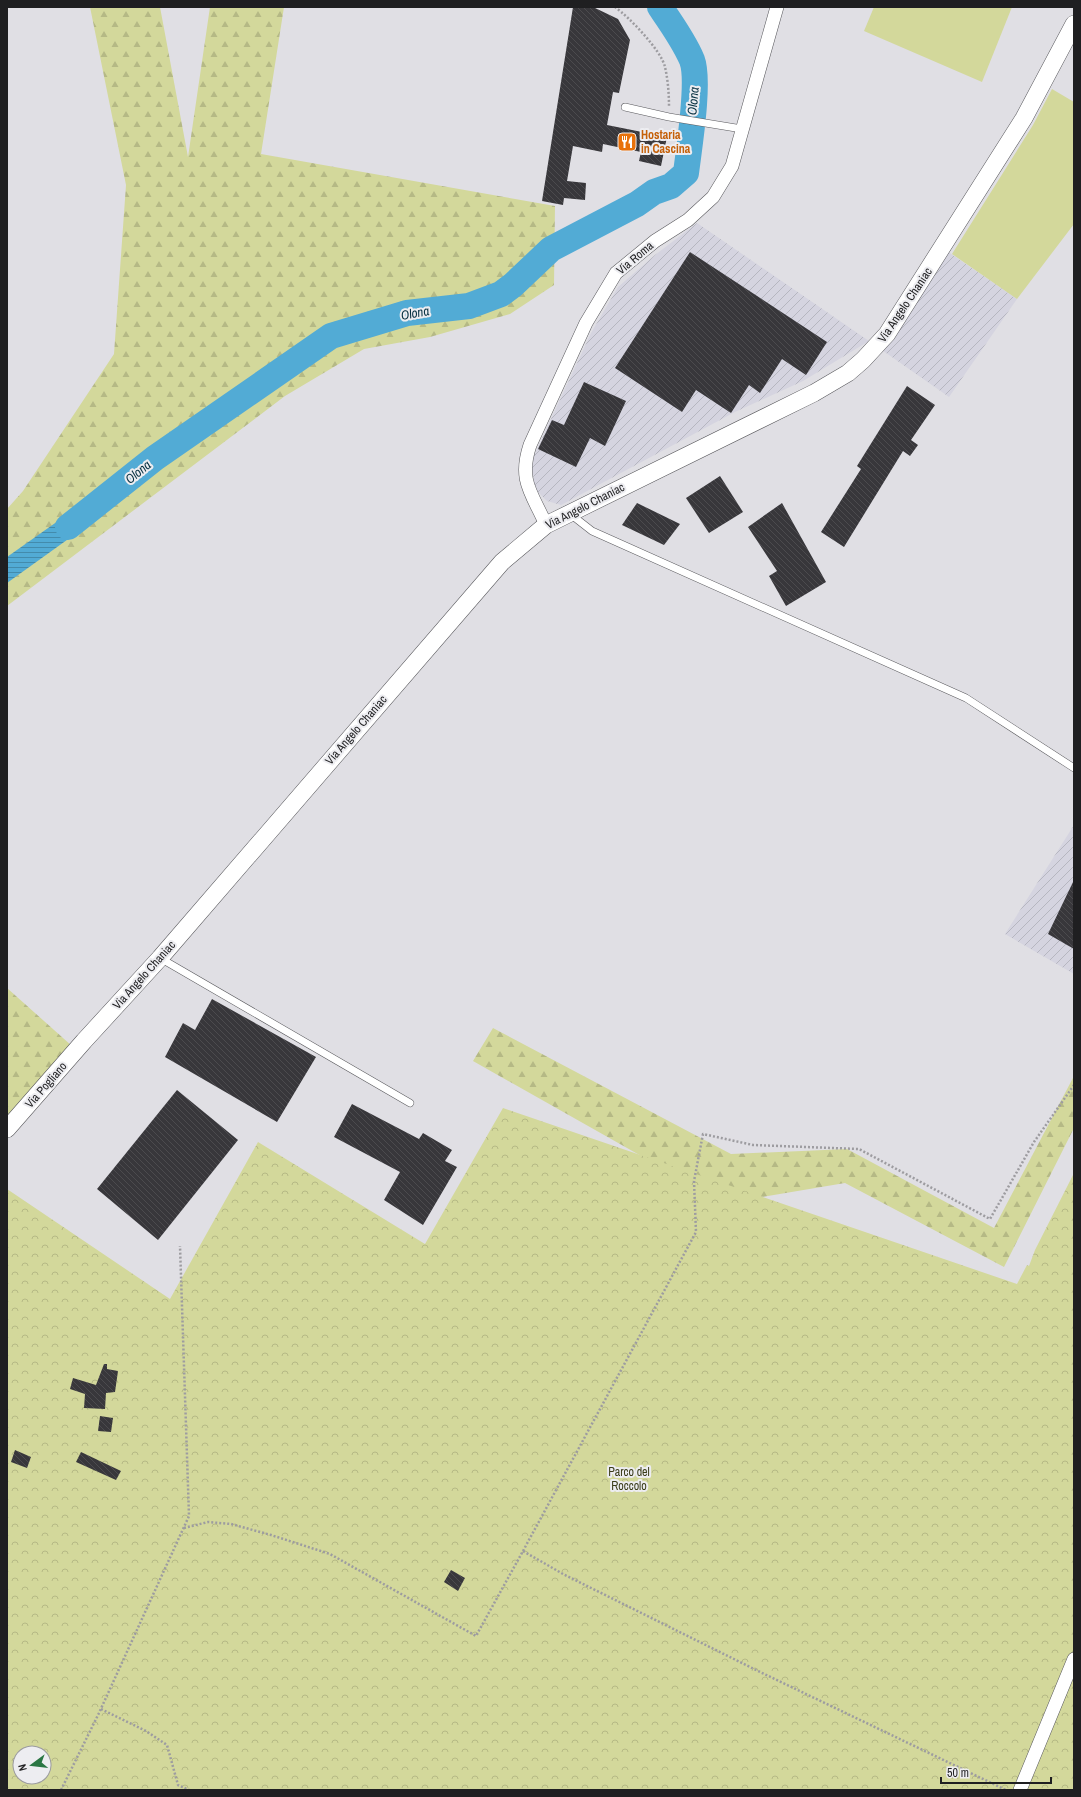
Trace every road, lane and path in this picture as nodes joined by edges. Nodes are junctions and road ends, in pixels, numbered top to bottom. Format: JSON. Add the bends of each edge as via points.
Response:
{"nodes":[{"id":1,"x":615,"y":7,"type":"edge"},
{"id":2,"x":777,"y":7,"type":"edge"},
{"id":3,"x":1074,"y":24,"type":"edge"},
{"id":4,"x":625,"y":107,"type":"dead end"},
{"id":5,"x":669,"y":117,"type":"junction"},
{"id":6,"x":742,"y":129,"type":"junction"},
{"id":7,"x":569,"y":513,"type":"junction"},
{"id":8,"x":546,"y":524,"type":"junction"},
{"id":9,"x":1074,"y":768,"type":"edge"},
{"id":10,"x":160,"y":958,"type":"junction"},
{"id":11,"x":84,"y":1040,"type":"joint"},
{"id":12,"x":1074,"y":1085,"type":"edge"},
{"id":13,"x":410,"y":1103,"type":"dead end"},
{"id":14,"x":7,"y":1129,"type":"edge"},
{"id":15,"x":180,"y":1246,"type":"dead end"},
{"id":16,"x":184,"y":1528,"type":"junction"},
{"id":17,"x":523,"y":1551,"type":"junction"},
{"id":18,"x":1074,"y":1659,"type":"edge"},
{"id":19,"x":101,"y":1709,"type":"junction"},
{"id":20,"x":61,"y":1790,"type":"edge"},
{"id":21,"x":189,"y":1790,"type":"edge"},
{"id":22,"x":1006,"y":1790,"type":"edge"},
{"id":23,"x":1020,"y":1790,"type":"edge"}],
"edges":[{"from":1,"to":5,"type":"path","via":[[639,28],[665,65]]},
{"from":2,"to":6,"type":"street","name":"Via Roma"},
{"from":3,"to":7,"type":"street","name":"Via Angelo Chaniac","via":[[1024,118],[901,314],[863,360],[848,373],[814,393]]},
{"from":4,"to":5,"type":"lane"},
{"from":5,"to":6,"type":"lane"},
{"from":6,"to":8,"type":"street","name":"Via Roma","via":[[732,166],[713,197],[688,220],[655,241],[616,273],[586,323],[526,458],[526,484]]},
{"from":7,"to":8,"type":"street","name":"Via Angelo Chaniac"},
{"from":7,"to":9,"type":"lane","via":[[592,531],[966,698]]},
{"from":8,"to":10,"type":"street","name":"Via Angelo Chaniac","via":[[497,566]]},
{"from":10,"to":11,"type":"street","name":"Via Angelo Chaniac"},
{"from":10,"to":13,"type":"lane"},
{"from":11,"to":14,"type":"street","name":"Via Pogliano"},
{"from":12,"to":17,"type":"path","via":[[1034,1142],[990,1219],[859,1149],[753,1146],[703,1134],[694,1181],[696,1232]]},
{"from":15,"to":16,"type":"path","via":[[189,1516]]},
{"from":16,"to":17,"type":"path","via":[[208,1522],[230,1524],[330,1554],[476,1636]]},
{"from":16,"to":19,"type":"path"},
{"from":17,"to":22,"type":"path","via":[[567,1576]]},
{"from":18,"to":23,"type":"street"},
{"from":19,"to":20,"type":"path"},
{"from":19,"to":21,"type":"path","via":[[146,1731],[167,1745],[178,1786]]}]}
